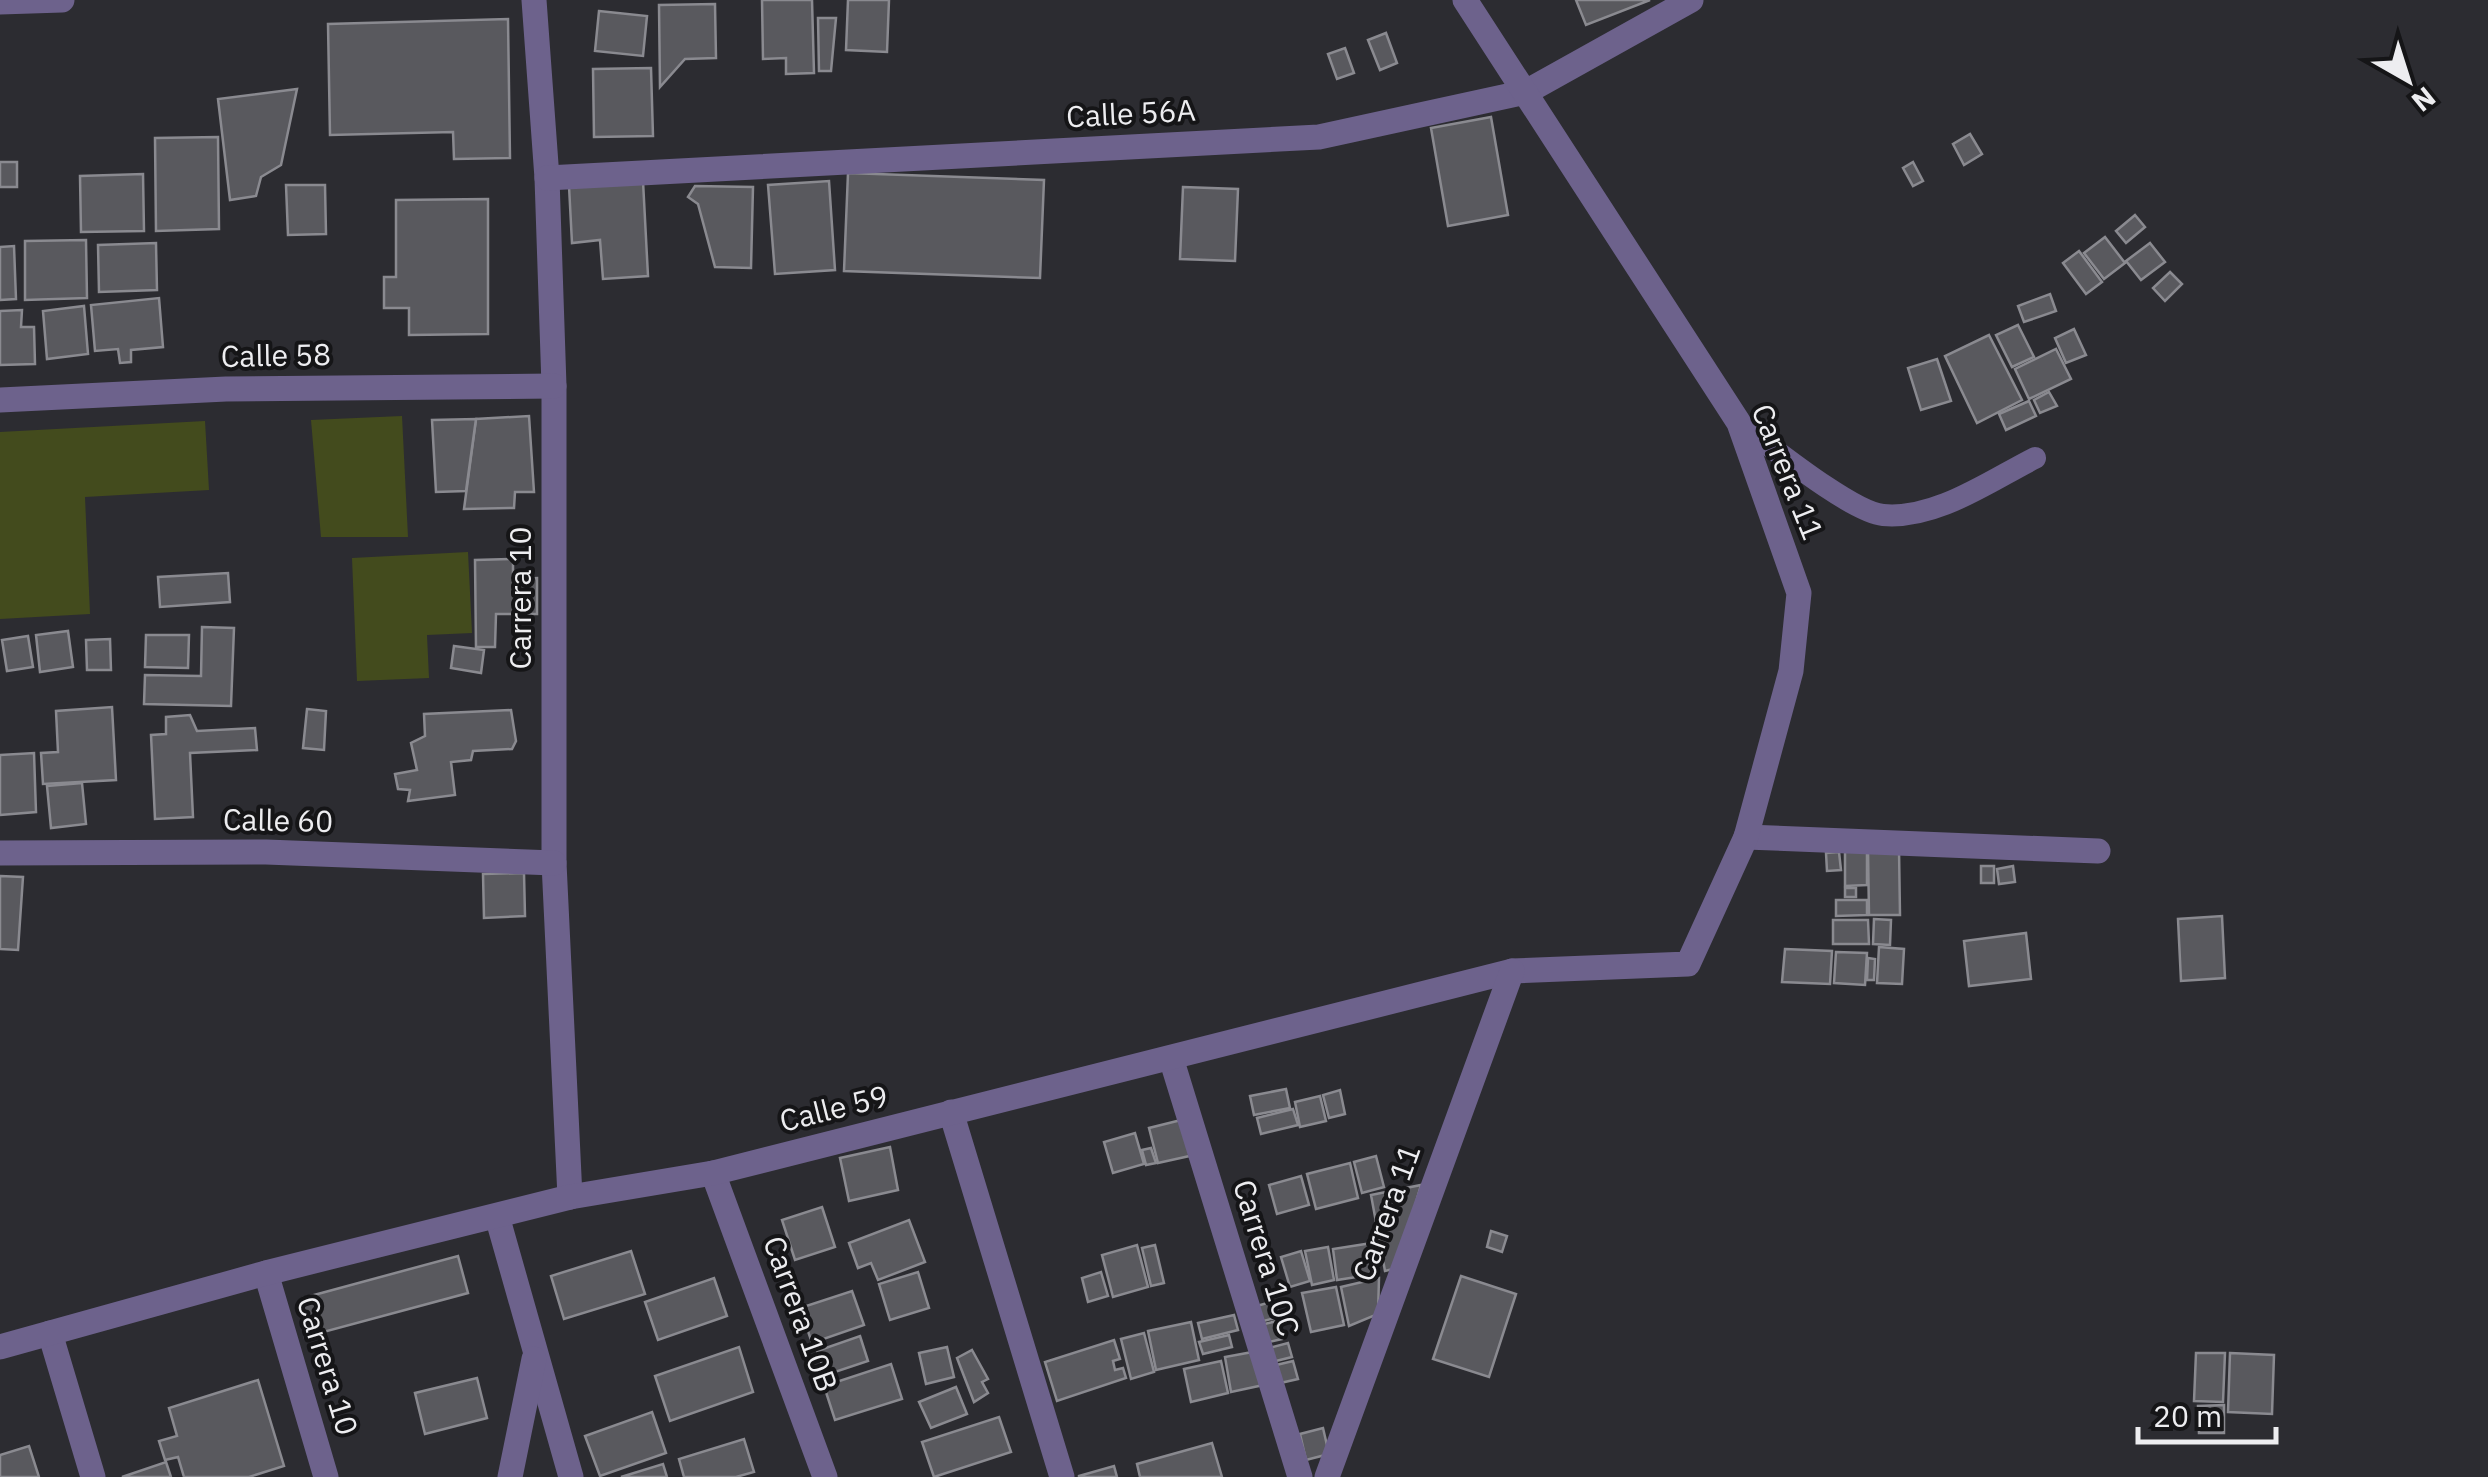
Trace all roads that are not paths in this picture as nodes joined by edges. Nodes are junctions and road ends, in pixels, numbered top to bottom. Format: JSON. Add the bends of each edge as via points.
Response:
{"nodes":[{"id":1,"x":62,"y":0,"type":"edge"},
{"id":2,"x":534,"y":0,"type":"edge"},
{"id":3,"x":1465,"y":0,"type":"edge"},
{"id":4,"x":1691,"y":0,"type":"edge"},
{"id":5,"x":0,"y":2,"type":"edge"},
{"id":6,"x":1526,"y":92,"type":"junction"},
{"id":7,"x":547,"y":178,"type":"junction"},
{"id":8,"x":554,"y":386,"type":"junction"},
{"id":9,"x":0,"y":400,"type":"edge"},
{"id":10,"x":1739,"y":423,"type":"junction"},
{"id":11,"x":2036,"y":458,"type":"dead end"},
{"id":12,"x":1746,"y":836,"type":"junction"},
{"id":13,"x":2098,"y":851,"type":"dead end"},
{"id":14,"x":0,"y":854,"type":"edge"},
{"id":15,"x":554,"y":863,"type":"junction"},
{"id":16,"x":1688,"y":964,"type":"joint"},
{"id":17,"x":1512,"y":971,"type":"junction"},
{"id":18,"x":1171,"y":1058,"type":"junction"},
{"id":19,"x":951,"y":1112,"type":"junction"},
{"id":20,"x":713,"y":1173,"type":"junction"},
{"id":21,"x":570,"y":1197,"type":"junction"},
{"id":22,"x":497,"y":1216,"type":"junction"},
{"id":23,"x":266,"y":1273,"type":"junction"},
{"id":24,"x":50,"y":1333,"type":"junction"},
{"id":25,"x":0,"y":1347,"type":"edge"},
{"id":26,"x":536,"y":1354,"type":"junction"},
{"id":27,"x":93,"y":1477,"type":"edge"},
{"id":28,"x":326,"y":1477,"type":"edge"},
{"id":29,"x":510,"y":1477,"type":"edge"},
{"id":30,"x":571,"y":1477,"type":"edge"},
{"id":31,"x":825,"y":1477,"type":"edge"},
{"id":32,"x":1062,"y":1477,"type":"edge"},
{"id":33,"x":1300,"y":1477,"type":"edge"},
{"id":34,"x":1327,"y":1477,"type":"edge"}],
"edges":[{"from":1,"to":5,"type":"street"},
{"from":2,"to":7,"type":"street","name":"Carrera 10"},
{"from":3,"to":6,"type":"street","name":"Carrera 11"},
{"from":4,"to":6,"type":"street","name":"Calle 56A"},
{"from":6,"to":7,"type":"street","name":"Calle 56A","via":[[1319,137]]},
{"from":6,"to":10,"type":"street","name":"Carrera 11"},
{"from":7,"to":8,"type":"street","name":"Carrera 10"},
{"from":8,"to":9,"type":"street","name":"Calle 58","via":[[226,389]]},
{"from":8,"to":15,"type":"street","name":"Carrera 10"},
{"from":10,"to":11,"type":"lane","via":[[1882,515],[1935,508]]},
{"from":10,"to":12,"type":"street","name":"Carrera 11","via":[[1799,593],[1791,672]]},
{"from":12,"to":13,"type":"street"},
{"from":12,"to":16,"type":"street","name":"Carrera 11"},
{"from":14,"to":15,"type":"street","name":"Calle 60","via":[[266,852]]},
{"from":15,"to":21,"type":"street","name":"Carrera 10"},
{"from":16,"to":17,"type":"street","name":"Calle 59"},
{"from":17,"to":18,"type":"street","name":"Calle 59"},
{"from":17,"to":34,"type":"street","name":"Carrera 11"},
{"from":18,"to":19,"type":"street","name":"Calle 59"},
{"from":18,"to":33,"type":"street","name":"Carrera 10C"},
{"from":19,"to":20,"type":"street","name":"Calle 59"},
{"from":19,"to":32,"type":"street"},
{"from":20,"to":21,"type":"street","name":"Calle 59"},
{"from":20,"to":31,"type":"street","name":"Carrera 10B"},
{"from":21,"to":22,"type":"street","name":"Calle 59"},
{"from":22,"to":23,"type":"street","name":"Calle 59"},
{"from":22,"to":26,"type":"street"},
{"from":23,"to":24,"type":"street","name":"Calle 59"},
{"from":23,"to":28,"type":"street","name":"Carrera 10"},
{"from":24,"to":25,"type":"street","name":"Calle 59"},
{"from":24,"to":27,"type":"street"},
{"from":26,"to":29,"type":"street"},
{"from":26,"to":30,"type":"street"}]}
